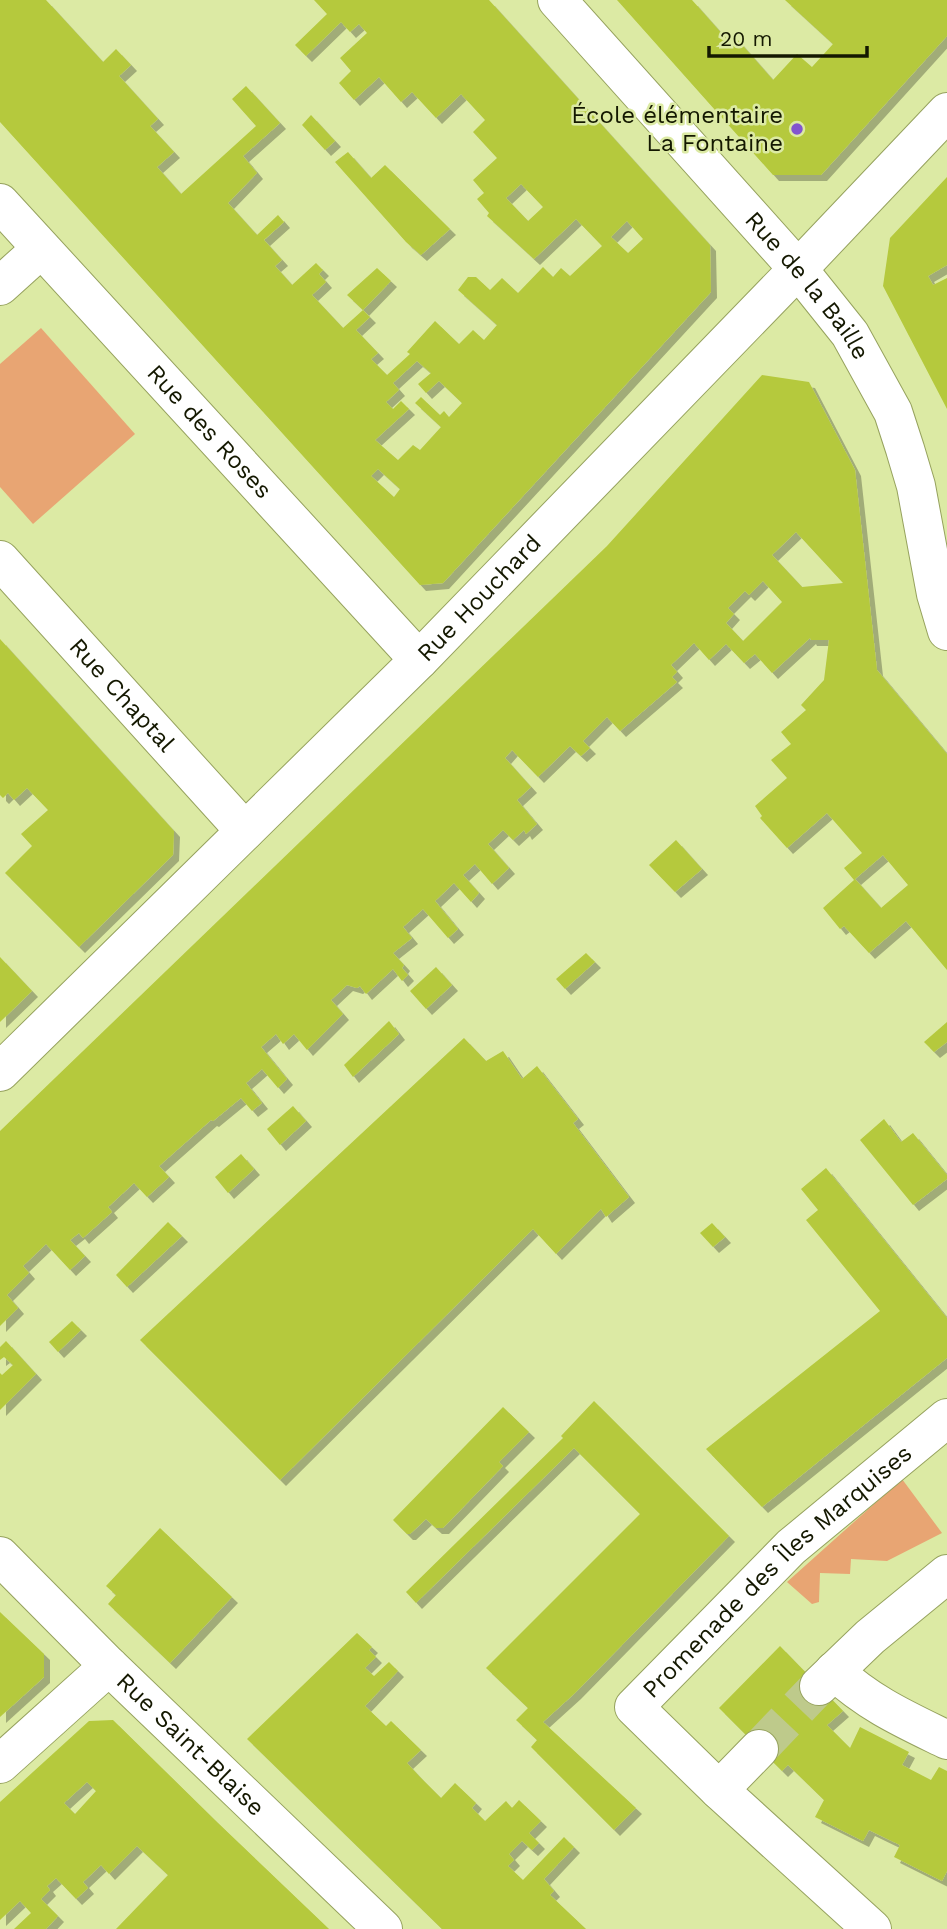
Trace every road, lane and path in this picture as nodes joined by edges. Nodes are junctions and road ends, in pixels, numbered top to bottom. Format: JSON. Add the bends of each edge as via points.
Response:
{"nodes":[{"id":1,"x":557,"y":0,"type":"edge"},
{"id":2,"x":947,"y":111,"type":"edge"},
{"id":3,"x":0,"y":203,"type":"edge"},
{"id":4,"x":41,"y":249,"type":"junction"},
{"id":5,"x":798,"y":269,"type":"junction"},
{"id":6,"x":0,"y":286,"type":"edge"},
{"id":7,"x":0,"y":560,"type":"edge"},
{"id":8,"x":947,"y":631,"type":"edge"},
{"id":9,"x":419,"y":660,"type":"junction"},
{"id":10,"x":245,"y":831,"type":"junction"},
{"id":11,"x":0,"y":1072,"type":"edge"},
{"id":12,"x":947,"y":1418,"type":"edge"},
{"id":13,"x":0,"y":1556,"type":"edge"},
{"id":14,"x":947,"y":1574,"type":"edge"},
{"id":15,"x":109,"y":1666,"type":"junction"},
{"id":16,"x":947,"y":1740,"type":"edge"},
{"id":17,"x":759,"y":1749,"type":"tunnel mouth"},
{"id":18,"x":0,"y":1764,"type":"edge"},
{"id":19,"x":719,"y":1790,"type":"junction"},
{"id":20,"x":383,"y":1929,"type":"edge"},
{"id":21,"x":872,"y":1929,"type":"edge"}],
"edges":[{"from":1,"to":5,"type":"street","name":"Rue de la Baille"},
{"from":2,"to":5,"type":"street","name":"Rue Houchard"},
{"from":3,"to":4,"type":"street","name":"Rue des Roses"},
{"from":4,"to":6,"type":"street"},
{"from":4,"to":9,"type":"street","name":"Rue des Roses"},
{"from":5,"to":8,"type":"street","name":"Rue de la Baille","via":[[850,334],[893,412],[916,486]]},
{"from":5,"to":9,"type":"street","name":"Rue Houchard"},
{"from":7,"to":10,"type":"street","name":"Rue Chaptal"},
{"from":9,"to":10,"type":"street","name":"Rue Houchard"},
{"from":10,"to":11,"type":"street","name":"Rue Houchard"},
{"from":12,"to":19,"type":"street","name":"Promenade des Îles Marquises","via":[[791,1547],[634,1707]]},
{"from":13,"to":15,"type":"street","name":"Rue Saint-Blaise"},
{"from":14,"to":16,"type":"street","via":[[827,1679]]},
{"from":15,"to":18,"type":"street"},
{"from":15,"to":20,"type":"street","name":"Rue Saint-Blaise"},
{"from":17,"to":19,"type":"street"},
{"from":19,"to":21,"type":"street","name":"Promenade des Îles Marquises"}]}
